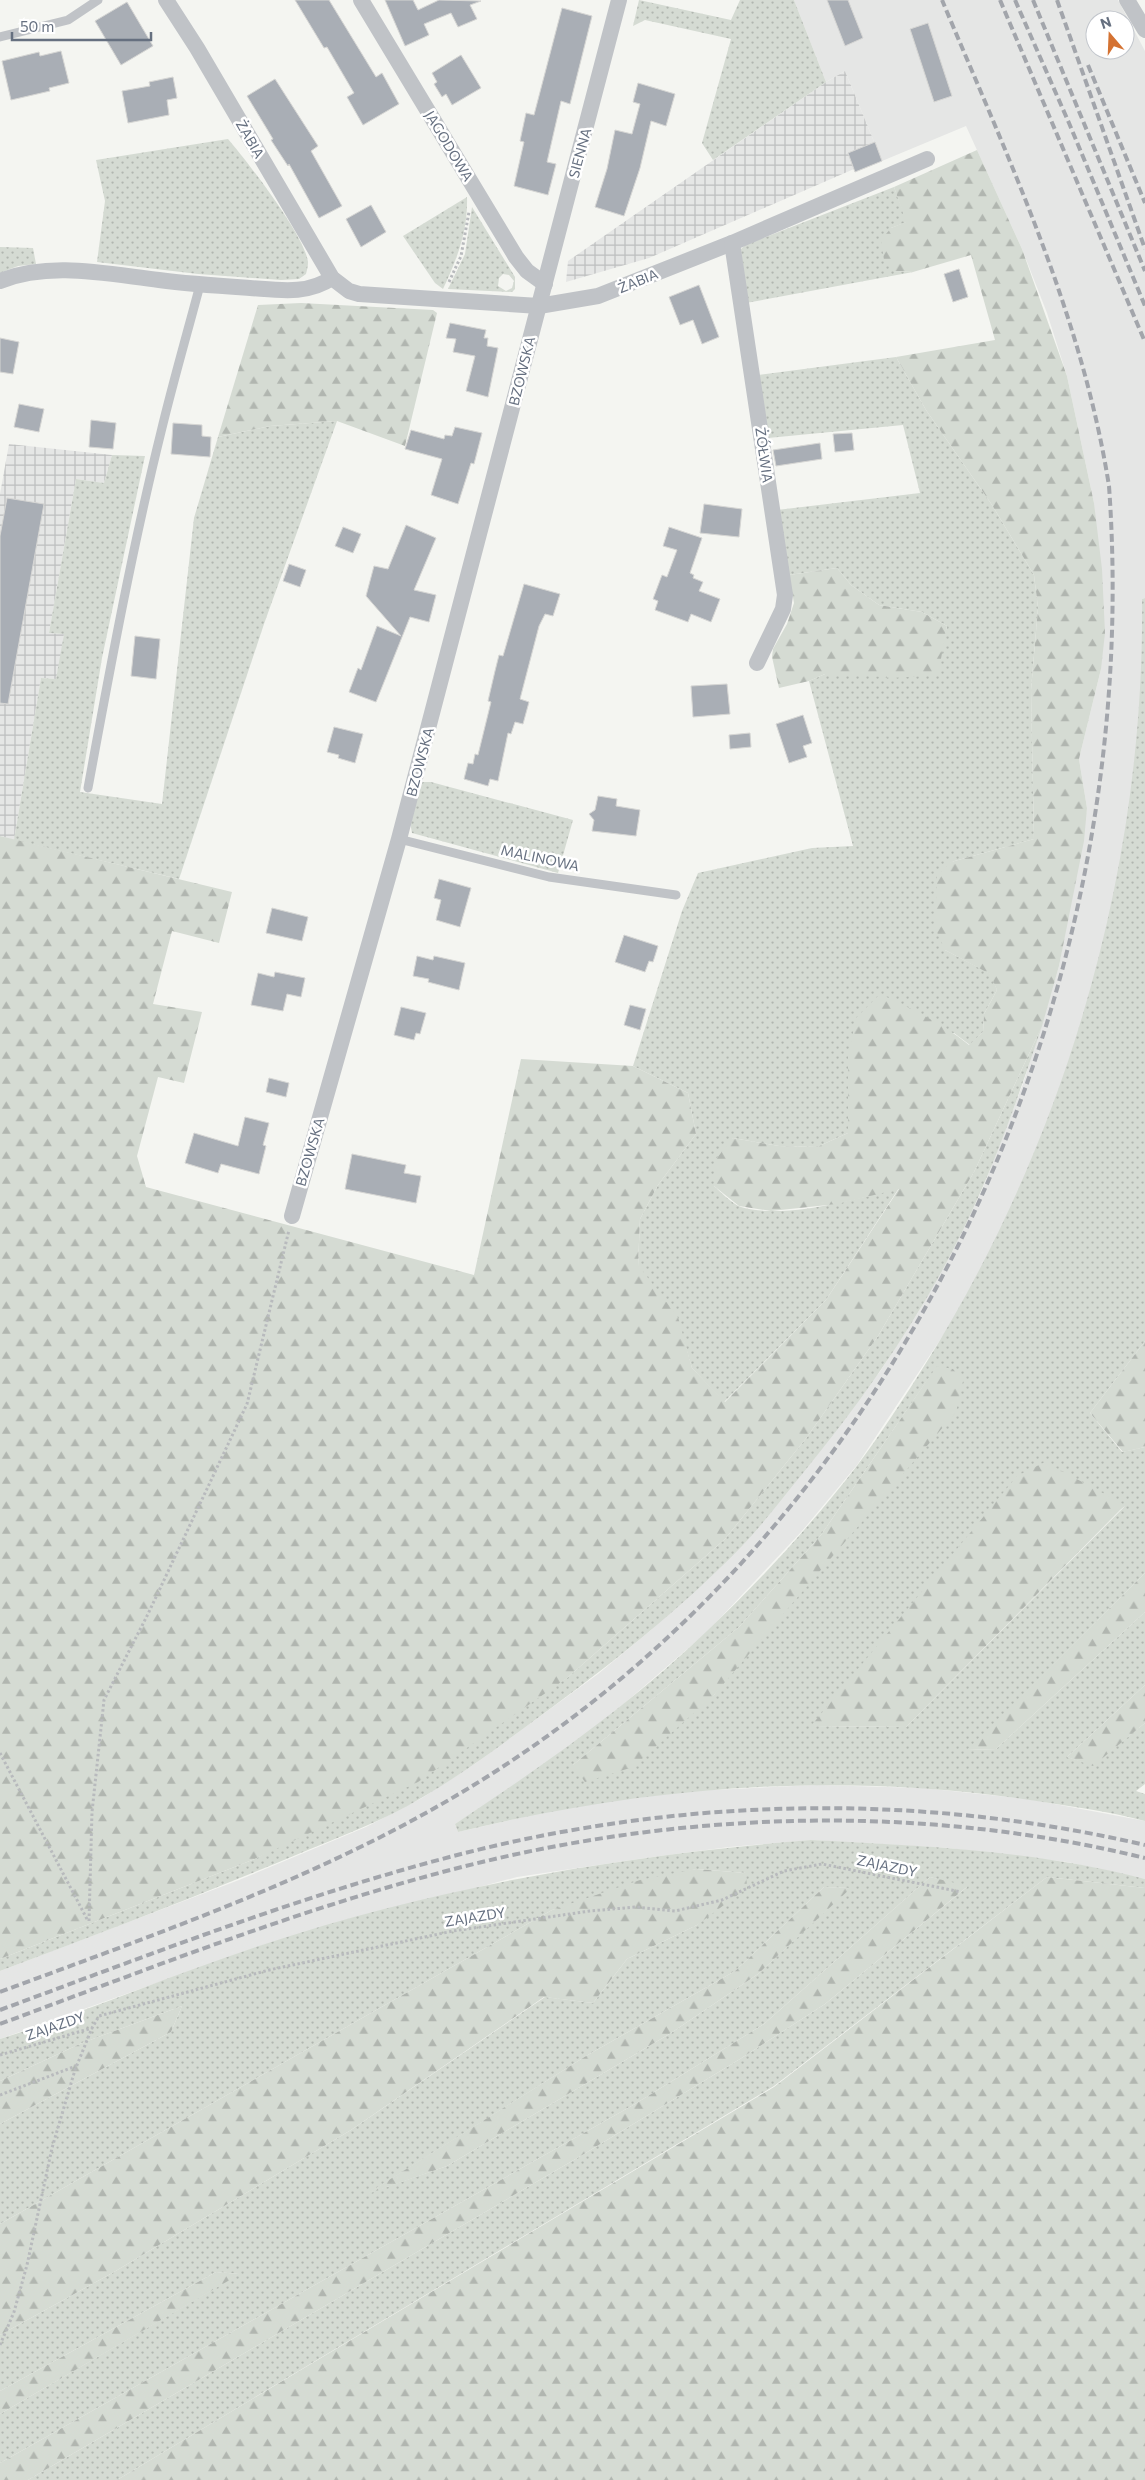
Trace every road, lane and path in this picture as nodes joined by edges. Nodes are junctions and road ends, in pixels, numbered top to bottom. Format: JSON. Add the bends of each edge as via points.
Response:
{"nodes":[{"id":1,"x":98,"y":0,"type":"edge"},
{"id":2,"x":166,"y":0,"type":"edge"},
{"id":3,"x":361,"y":0,"type":"edge"},
{"id":4,"x":620,"y":0,"type":"edge"},
{"id":5,"x":1128,"y":0,"type":"edge"},
{"id":6,"x":1145,"y":30,"type":"edge"},
{"id":7,"x":0,"y":36,"type":"edge"},
{"id":8,"x":927,"y":159,"type":"dead end"},
{"id":9,"x":470,"y":208,"type":"dead end"},
{"id":10,"x":732,"y":243,"type":"junction"},
{"id":11,"x":332,"y":278,"type":"junction"},
{"id":12,"x":0,"y":281,"type":"edge"},
{"id":13,"x":448,"y":284,"type":"dead end"},
{"id":14,"x":545,"y":284,"type":"junction"},
{"id":15,"x":200,"y":285,"type":"junction"},
{"id":16,"x":539,"y":306,"type":"junction"},
{"id":17,"x":758,"y":663,"type":"dead end"},
{"id":18,"x":88,"y":788,"type":"dead end"},
{"id":19,"x":399,"y":839,"type":"junction"},
{"id":20,"x":676,"y":894,"type":"dead end"},
{"id":21,"x":292,"y":1216,"type":"joint"},
{"id":22,"x":0,"y":1753,"type":"edge"},
{"id":23,"x":961,"y":1892,"type":"dead end"},
{"id":24,"x":92,"y":2028,"type":"junction"},
{"id":25,"x":0,"y":2055,"type":"edge"},
{"id":26,"x":77,"y":2066,"type":"junction"},
{"id":27,"x":0,"y":2095,"type":"edge"},
{"id":28,"x":0,"y":2345,"type":"edge"}],
"edges":[{"from":1,"to":7,"type":"lane","via":[[68,20]]},
{"from":2,"to":11,"type":"street","name":"ŻABIA"},
{"from":3,"to":14,"type":"street","name":"JAGODOWA","via":[[516,257],[527,271]]},
{"from":4,"to":14,"type":"street","name":"SIENNA"},
{"from":5,"to":6,"type":"street"},
{"from":8,"to":10,"type":"street","name":"ŻABIA"},
{"from":9,"to":13,"type":"path","via":[[461,256]]},
{"from":10,"to":16,"type":"street","name":"ŻABIA","via":[[620,289]]},
{"from":10,"to":17,"type":"street","name":"ŻÓŁWIA","via":[[784,595],[782,609]]},
{"from":11,"to":15,"type":"street","via":[[310,289],[294,291]]},
{"from":11,"to":16,"type":"street","name":"ŻABIA","via":[[349,291],[359,294]]},
{"from":12,"to":15,"type":"street","via":[[25,274],[78,270]]},
{"from":14,"to":16,"type":"street","name":"SIENNA"},
{"from":15,"to":18,"type":"lane","via":[[139,527]]},
{"from":16,"to":19,"type":"street","name":"BZOWSKA"},
{"from":19,"to":20,"type":"lane","name":"MALINOWA","via":[[549,877]]},
{"from":19,"to":21,"type":"street","name":"BZOWSKA"},
{"from":21,"to":22,"type":"path","via":[[247,1404],[104,1700],[92,1812],[89,1921]]},
{"from":23,"to":24,"type":"path","name":"ZAJAZDY","via":[[822,1864],[784,1871],[722,1900],[675,1911],[636,1908],[590,1911],[462,1930],[269,1970],[99,2016]]},
{"from":24,"to":25,"type":"path","name":"ZAJAZDY"},
{"from":24,"to":26,"type":"path"},
{"from":26,"to":27,"type":"path"},
{"from":26,"to":28,"type":"path","via":[[52,2148],[27,2265],[14,2312]]}]}
